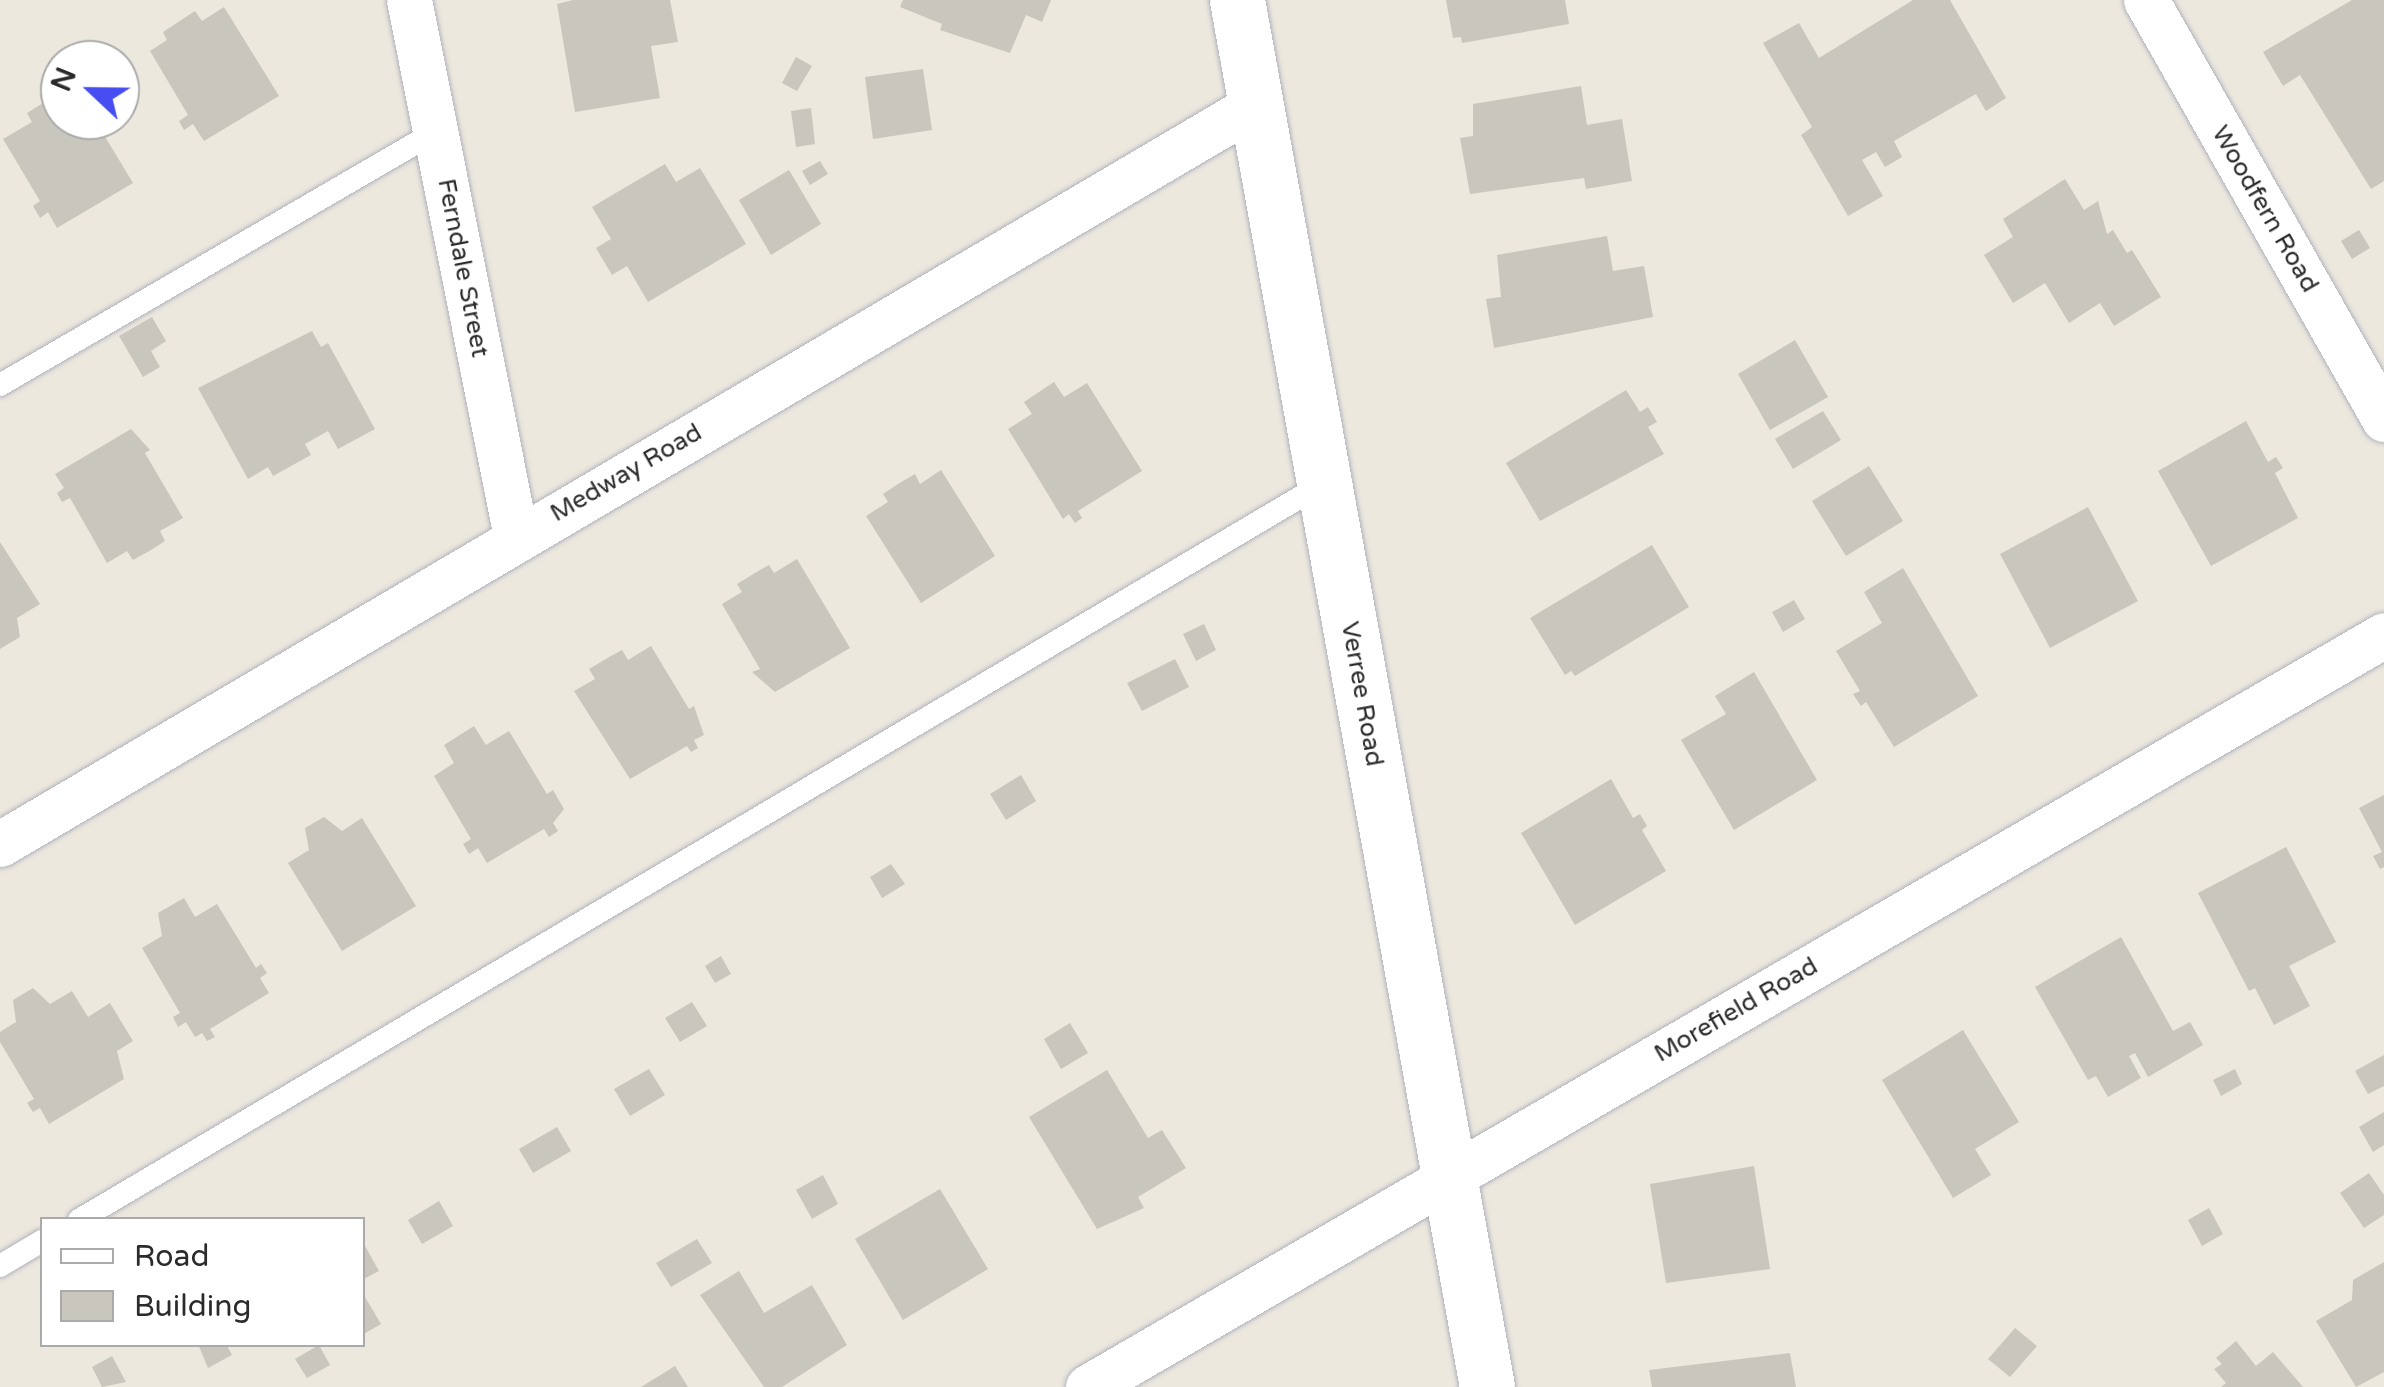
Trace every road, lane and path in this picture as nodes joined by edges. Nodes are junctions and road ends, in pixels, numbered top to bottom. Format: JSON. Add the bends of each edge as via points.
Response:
{"nodes":[{"id":1,"x":408,"y":0,"type":"edge"},
{"id":2,"x":1237,"y":0,"type":"edge"},
{"id":3,"x":2146,"y":0,"type":"edge"},
{"id":4,"x":1255,"y":105,"type":"junction"},
{"id":5,"x":435,"y":132,"type":"junction"},
{"id":6,"x":0,"y":386,"type":"edge"},
{"id":7,"x":2384,"y":418,"type":"edge"},
{"id":8,"x":1324,"y":483,"type":"junction"},
{"id":9,"x":516,"y":537,"type":"junction"},
{"id":10,"x":2384,"y":636,"type":"edge"},
{"id":11,"x":0,"y":844,"type":"edge"},
{"id":12,"x":1449,"y":1176,"type":"junction"},
{"id":13,"x":84,"y":1217,"type":"edge"},
{"id":14,"x":40,"y":1242,"type":"edge"},
{"id":15,"x":0,"y":1266,"type":"edge"},
{"id":16,"x":1088,"y":1387,"type":"edge"},
{"id":17,"x":1487,"y":1387,"type":"edge"}],
"edges":[{"from":1,"to":5,"type":"street","name":"Ferndale Street"},
{"from":2,"to":4,"type":"main road","name":"Verree Road"},
{"from":3,"to":7,"type":"street","name":"Woodfern Road"},
{"from":4,"to":8,"type":"main road","name":"Verree Road"},
{"from":4,"to":9,"type":"street","name":"Medway Road"},
{"from":5,"to":6,"type":"lane"},
{"from":5,"to":9,"type":"street","name":"Ferndale Street"},
{"from":8,"to":12,"type":"main road","name":"Verree Road"},
{"from":8,"to":13,"type":"lane"},
{"from":9,"to":11,"type":"street","name":"Medway Road"},
{"from":10,"to":12,"type":"street","name":"Morefield Road"},
{"from":12,"to":16,"type":"street","name":"Morefield Road"},
{"from":12,"to":17,"type":"main road","name":"Verree Road"},
{"from":14,"to":15,"type":"lane"}]}
